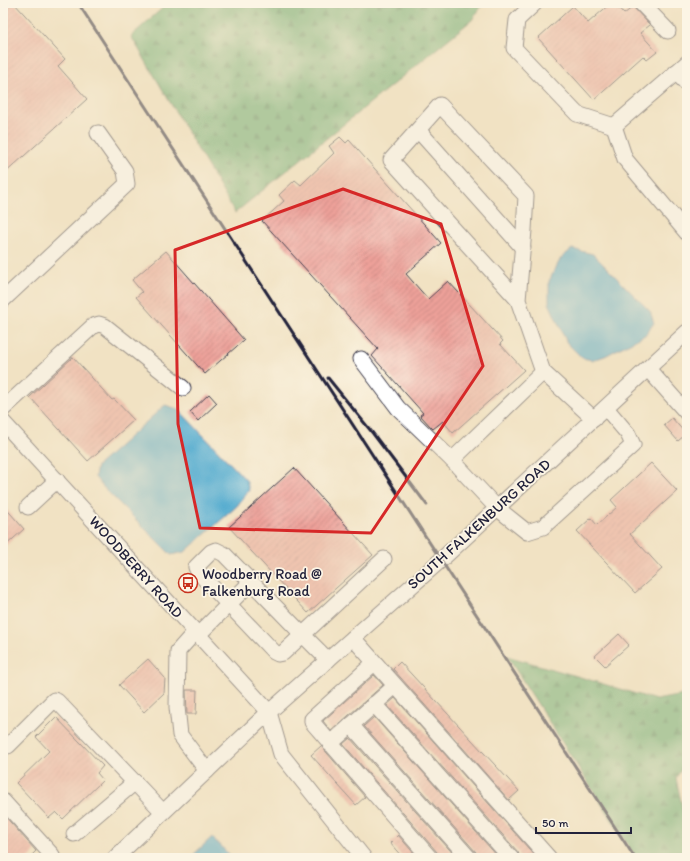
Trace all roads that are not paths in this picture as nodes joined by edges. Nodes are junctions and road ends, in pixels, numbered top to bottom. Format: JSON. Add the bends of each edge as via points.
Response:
{"nodes":[{"id":1,"x":534,"y":3,"type":"edge"},
{"id":2,"x":641,"y":3,"type":"edge"},
{"id":3,"x":668,"y":31,"type":"dead end"},
{"id":4,"x":682,"y":67,"type":"edge"},
{"id":5,"x":687,"y":84,"type":"edge"},
{"id":6,"x":614,"y":126,"type":"junction"},
{"id":7,"x":418,"y":130,"type":"junction"},
{"id":8,"x":98,"y":133,"type":"dead end"},
{"id":9,"x":687,"y":233,"type":"edge"},
{"id":10,"x":523,"y":248,"type":"junction"},
{"id":11,"x":3,"y":300,"type":"edge"},
{"id":12,"x":518,"y":300,"type":"junction"},
{"id":13,"x":687,"y":332,"type":"edge"},
{"id":14,"x":361,"y":359,"type":"dead end"},
{"id":15,"x":648,"y":369,"type":"junction"},
{"id":16,"x":544,"y":372,"type":"junction"},
{"id":17,"x":183,"y":388,"type":"dead end"},
{"id":18,"x":685,"y":406,"type":"edge"},
{"id":19,"x":606,"y":408,"type":"junction"},
{"id":20,"x":3,"y":409,"type":"edge"},
{"id":21,"x":594,"y":419,"type":"junction"},
{"id":22,"x":3,"y":422,"type":"edge"},
{"id":23,"x":452,"y":460,"type":"junction"},
{"id":24,"x":57,"y":480,"type":"junction"},
{"id":25,"x":28,"y":507,"type":"dead end"},
{"id":26,"x":497,"y":508,"type":"junction"},
{"id":27,"x":384,"y":558,"type":"dead end"},
{"id":28,"x":252,"y":582,"type":"junction"},
{"id":29,"x":229,"y":605,"type":"junction"},
{"id":30,"x":196,"y":633,"type":"junction"},
{"id":31,"x":303,"y":635,"type":"junction"},
{"id":32,"x":352,"y":638,"type":"junction"},
{"id":33,"x":328,"y":660,"type":"junction"},
{"id":34,"x":374,"y":663,"type":"junction"},
{"id":35,"x":395,"y":686,"type":"junction"},
{"id":36,"x":374,"y":704,"type":"junction"},
{"id":37,"x":269,"y":712,"type":"junction"},
{"id":38,"x":351,"y":725,"type":"junction"},
{"id":39,"x":330,"y":744,"type":"junction"},
{"id":40,"x":8,"y":746,"type":"dead end"},
{"id":41,"x":207,"y":771,"type":"junction"},
{"id":42,"x":135,"y":782,"type":"junction"},
{"id":43,"x":3,"y":801,"type":"edge"},
{"id":44,"x":163,"y":812,"type":"junction"},
{"id":45,"x":74,"y":834,"type":"dead end"},
{"id":46,"x":51,"y":858,"type":"edge"},
{"id":47,"x":114,"y":858,"type":"edge"},
{"id":48,"x":364,"y":858,"type":"edge"},
{"id":49,"x":430,"y":858,"type":"edge"},
{"id":50,"x":469,"y":858,"type":"edge"},
{"id":51,"x":511,"y":858,"type":"edge"},
{"id":52,"x":550,"y":858,"type":"edge"}],
"edges":[{"from":1,"to":6,"type":"street","via":[[517,20],[514,48],[577,114]]},
{"from":2,"to":3,"type":"street"},
{"from":4,"to":5,"type":"street"},
{"from":4,"to":6,"type":"street"},
{"from":6,"to":9,"type":"street","via":[[625,159]]},
{"from":7,"to":10,"type":"street"},
{"from":7,"to":10,"type":"street","via":[[440,105],[526,196]]},
{"from":7,"to":12,"type":"street","via":[[391,160]]},
{"from":8,"to":11,"type":"street","via":[[125,171],[127,184]]},
{"from":10,"to":12,"type":"street"},
{"from":12,"to":16,"type":"street"},
{"from":13,"to":15,"type":"street","name":"SOUTH FALKENBURG ROAD"},
{"from":14,"to":23,"type":"street","via":[[398,408]]},
{"from":15,"to":18,"type":"street"},
{"from":15,"to":19,"type":"street","name":"SOUTH FALKENBURG ROAD"},
{"from":16,"to":21,"type":"street"},
{"from":16,"to":23,"type":"street"},
{"from":17,"to":20,"type":"street","via":[[105,326],[99,324],[92,326]]},
{"from":19,"to":21,"type":"street","name":"SOUTH FALKENBURG ROAD"},
{"from":19,"to":26,"type":"street","via":[[628,434],[633,445],[543,526],[528,532]]},
{"from":21,"to":26,"type":"street","name":"SOUTH FALKENBURG ROAD"},
{"from":22,"to":24,"type":"street","name":"WOODBERRY ROAD"},
{"from":23,"to":26,"type":"street"},
{"from":24,"to":25,"type":"street"},
{"from":24,"to":30,"type":"street","name":"WOODBERRY ROAD"},
{"from":26,"to":32,"type":"street","name":"SOUTH FALKENBURG ROAD"},
{"from":27,"to":31,"type":"street"},
{"from":28,"to":29,"type":"street"},
{"from":28,"to":29,"type":"street","via":[[220,551],[216,550],[206,556],[196,567],[198,572]]},
{"from":28,"to":31,"type":"street"},
{"from":29,"to":30,"type":"street"},
{"from":29,"to":31,"type":"street","via":[[278,654],[283,653]]},
{"from":30,"to":37,"type":"street","name":"WOODBERRY ROAD"},
{"from":30,"to":41,"type":"street","via":[[178,651],[176,707],[180,736]]},
{"from":31,"to":33,"type":"street"},
{"from":32,"to":33,"type":"street","name":"SOUTH FALKENBURG ROAD"},
{"from":32,"to":34,"type":"street"},
{"from":33,"to":37,"type":"street","name":"SOUTH FALKENBURG ROAD"},
{"from":34,"to":35,"type":"street"},
{"from":34,"to":39,"type":"street","via":[[312,719]]},
{"from":35,"to":36,"type":"street"},
{"from":35,"to":52,"type":"street"},
{"from":36,"to":38,"type":"street"},
{"from":36,"to":51,"type":"street"},
{"from":37,"to":41,"type":"street","name":"SOUTH FALKENBURG ROAD"},
{"from":37,"to":48,"type":"street","via":[[281,754]]},
{"from":38,"to":39,"type":"street"},
{"from":38,"to":50,"type":"street"},
{"from":39,"to":49,"type":"street"},
{"from":40,"to":42,"type":"street","via":[[54,700]]},
{"from":41,"to":44,"type":"street","name":"SOUTH FALKENBURG ROAD"},
{"from":42,"to":44,"type":"street"},
{"from":42,"to":45,"type":"street"},
{"from":43,"to":46,"type":"street","via":[[52,855]]},
{"from":44,"to":47,"type":"street","name":"SOUTH FALKENBURG ROAD"}]}
